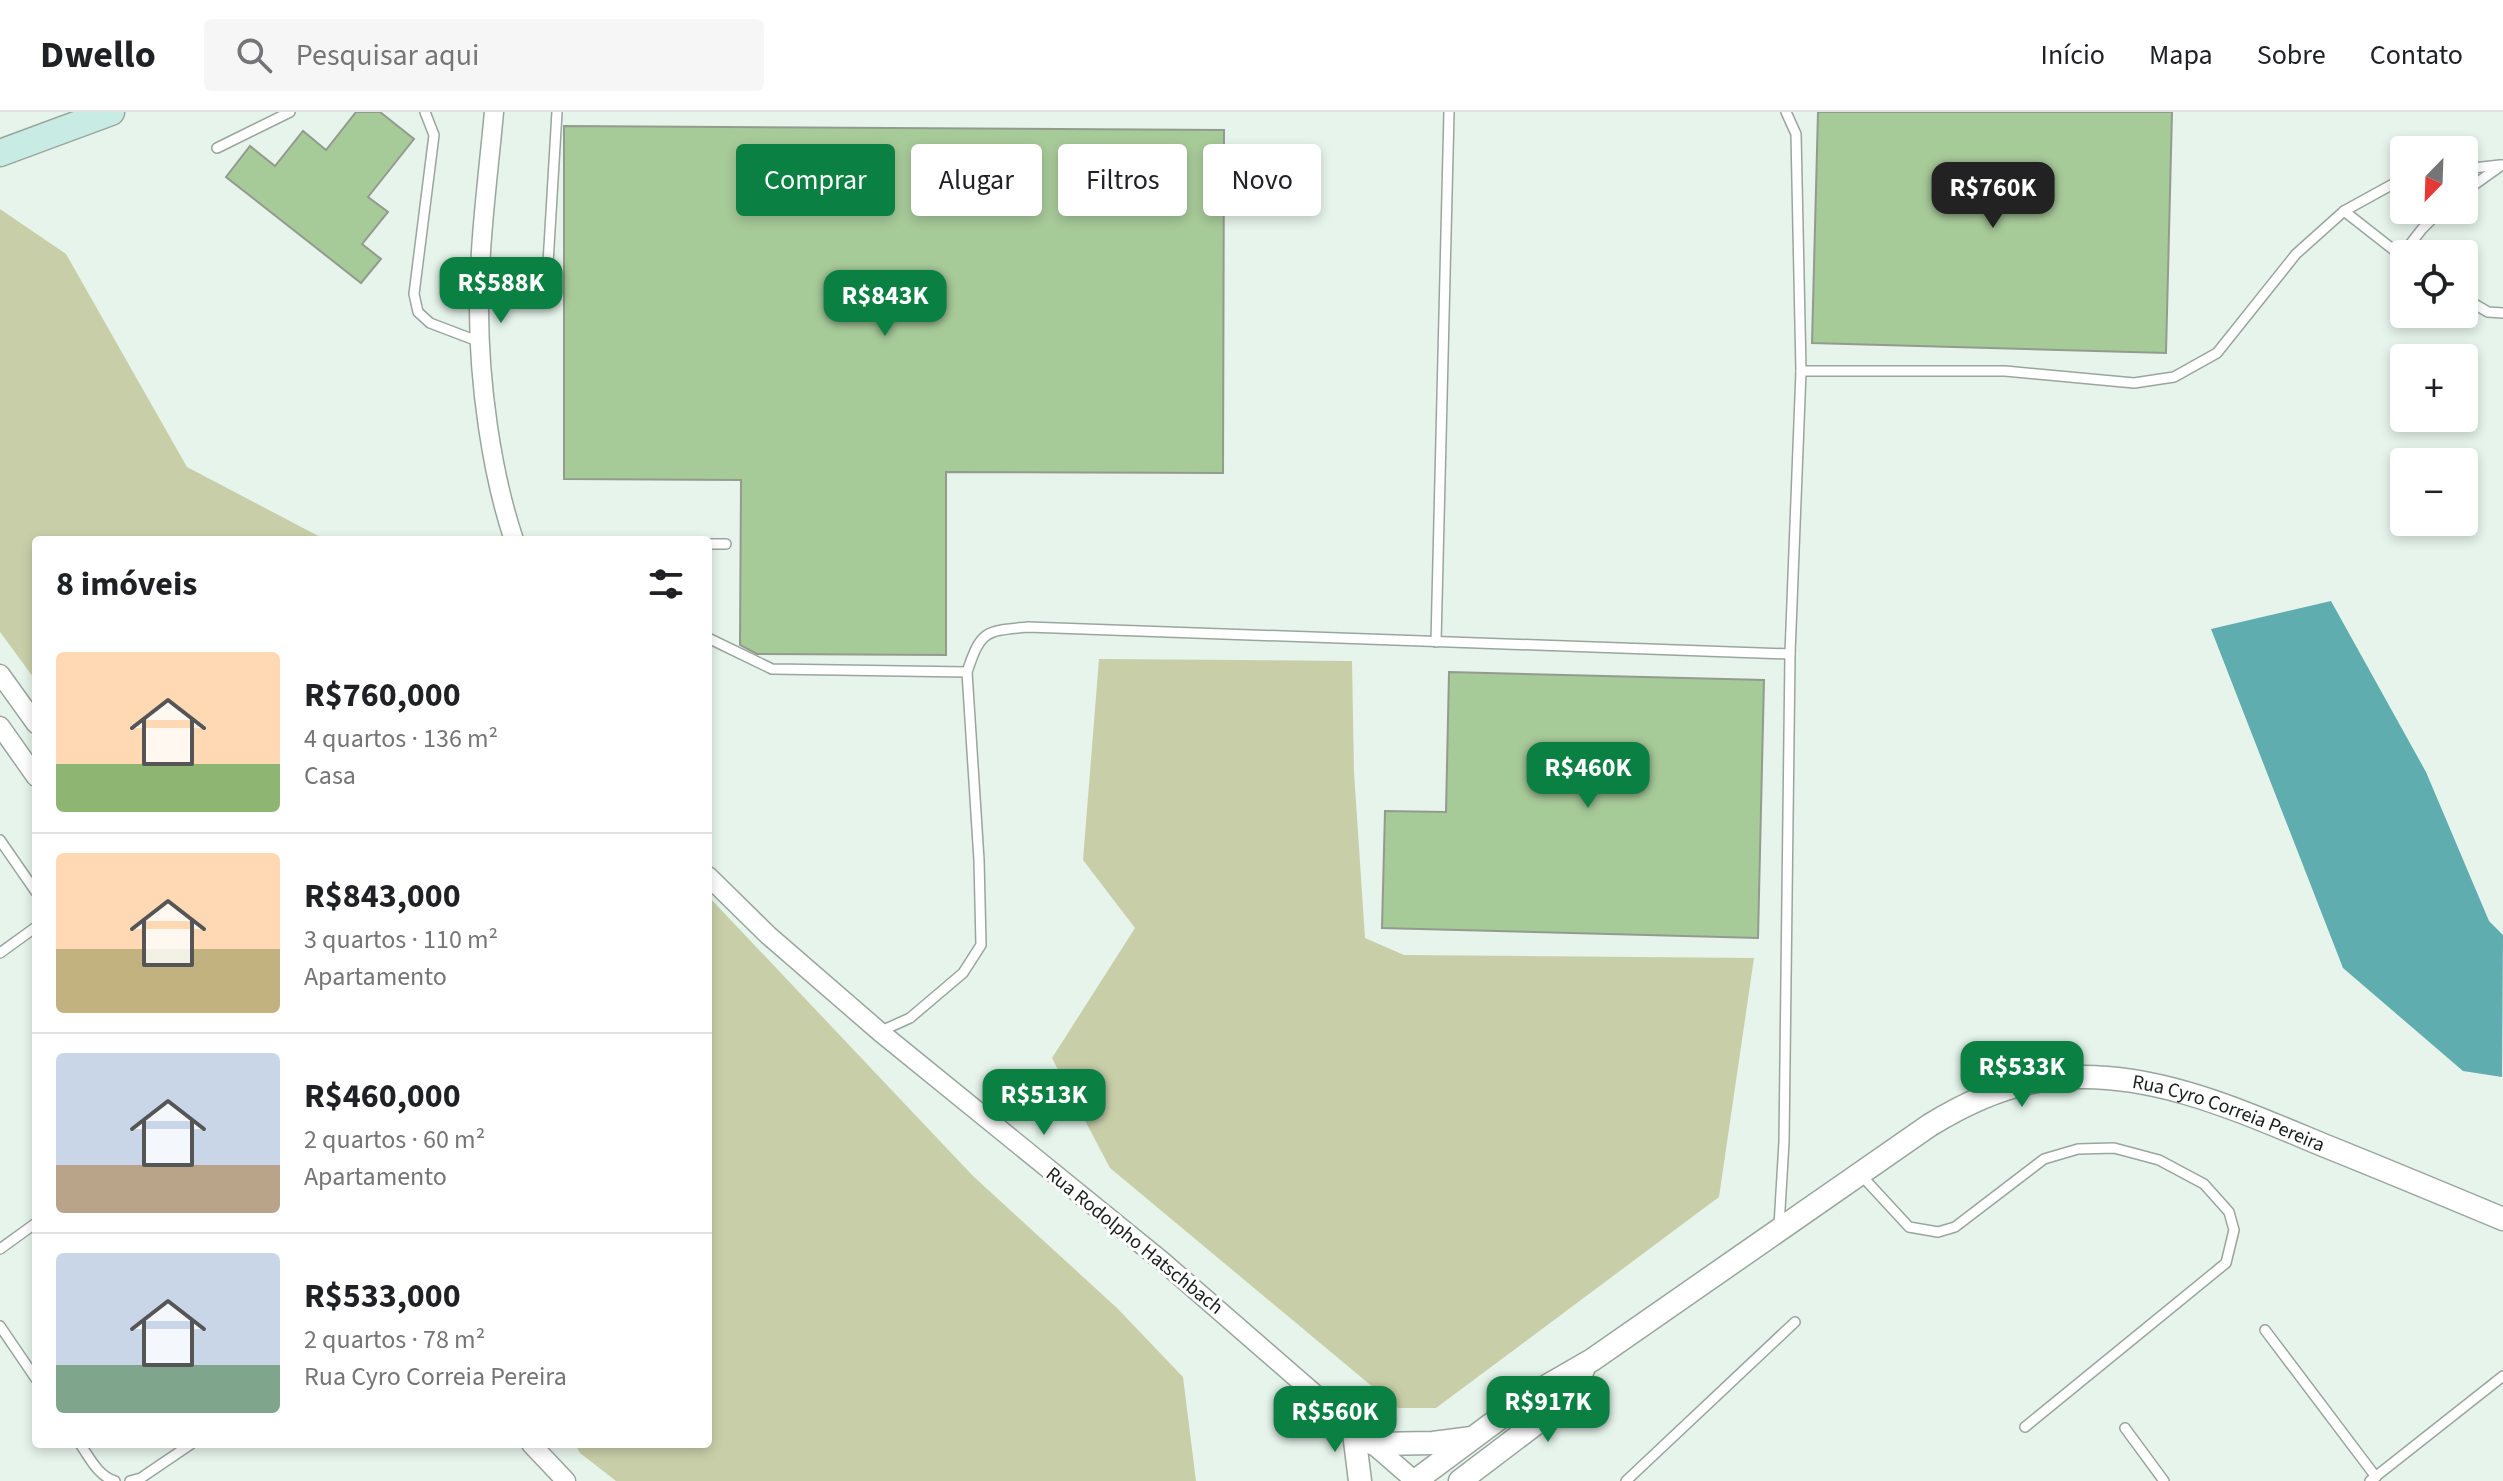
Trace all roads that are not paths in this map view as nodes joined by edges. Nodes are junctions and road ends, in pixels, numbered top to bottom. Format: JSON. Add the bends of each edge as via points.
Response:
{"nodes":[{"id":1,"x":111,"y":112,"type":"edge"},
{"id":2,"x":290,"y":112,"type":"edge"},
{"id":3,"x":425,"y":112,"type":"edge"},
{"id":4,"x":494,"y":112,"type":"edge"},
{"id":5,"x":557,"y":112,"type":"edge"},
{"id":6,"x":1449,"y":112,"type":"edge"},
{"id":7,"x":1786,"y":112,"type":"edge"},
{"id":8,"x":217,"y":148,"type":"dead end"},
{"id":9,"x":0,"y":153,"type":"edge"},
{"id":10,"x":2502,"y":165,"type":"edge"},
{"id":11,"x":2478,"y":168,"type":"edge"},
{"id":12,"x":2478,"y":182,"type":"edge"},
{"id":13,"x":2390,"y":186,"type":"edge"},
{"id":14,"x":2344,"y":211,"type":"junction"},
{"id":15,"x":2427,"y":224,"type":"edge"},
{"id":16,"x":2415,"y":240,"type":"edge"},
{"id":17,"x":2390,"y":247,"type":"edge"},
{"id":18,"x":546,"y":297,"type":"dead end"},
{"id":19,"x":2478,"y":306,"type":"edge"},
{"id":20,"x":2503,"y":313,"type":"edge"},
{"id":21,"x":480,"y":342,"type":"junction"},
{"id":22,"x":1801,"y":371,"type":"junction"},
{"id":23,"x":513,"y":536,"type":"edge"},
{"id":24,"x":712,"y":544,"type":"edge"},
{"id":25,"x":726,"y":544,"type":"dead end"},
{"id":26,"x":712,"y":640,"type":"edge"},
{"id":27,"x":1436,"y":642,"type":"junction"},
{"id":28,"x":1790,"y":654,"type":"junction"},
{"id":29,"x":967,"y":672,"type":"junction"},
{"id":30,"x":0,"y":674,"type":"edge"},
{"id":31,"x":32,"y":718,"type":"edge"},
{"id":32,"x":0,"y":726,"type":"edge"},
{"id":33,"x":32,"y":771,"type":"edge"},
{"id":34,"x":0,"y":840,"type":"edge"},
{"id":35,"x":712,"y":880,"type":"edge"},
{"id":36,"x":32,"y":886,"type":"edge"},
{"id":37,"x":32,"y":930,"type":"edge"},
{"id":38,"x":0,"y":953,"type":"edge"},
{"id":39,"x":880,"y":1032,"type":"junction"},
{"id":40,"x":1859,"y":1174,"type":"junction"},
{"id":41,"x":2503,"y":1219,"type":"edge"},
{"id":42,"x":32,"y":1226,"type":"edge"},
{"id":43,"x":1779,"y":1229,"type":"junction"},
{"id":44,"x":0,"y":1249,"type":"edge"},
{"id":45,"x":1795,"y":1322,"type":"dead end"},
{"id":46,"x":0,"y":1326,"type":"edge"},
{"id":47,"x":2265,"y":1330,"type":"dead end"},
{"id":48,"x":1592,"y":1360,"type":"junction"},
{"id":49,"x":32,"y":1373,"type":"edge"},
{"id":50,"x":2503,"y":1376,"type":"edge"},
{"id":51,"x":1353,"y":1425,"type":"junction"},
{"id":52,"x":2025,"y":1427,"type":"dead end"},
{"id":53,"x":2125,"y":1428,"type":"dead end"},
{"id":54,"x":1473,"y":1438,"type":"junction"},
{"id":55,"x":1374,"y":1444,"type":"junction"},
{"id":56,"x":83,"y":1448,"type":"edge"},
{"id":57,"x":185,"y":1448,"type":"edge"},
{"id":58,"x":535,"y":1448,"type":"edge"},
{"id":59,"x":1497,"y":1453,"type":"junction"},
{"id":60,"x":2373,"y":1479,"type":"edge"},
{"id":61,"x":115,"y":1481,"type":"edge"},
{"id":62,"x":130,"y":1481,"type":"edge"},
{"id":63,"x":566,"y":1481,"type":"edge"},
{"id":64,"x":1360,"y":1481,"type":"edge"},
{"id":65,"x":1415,"y":1481,"type":"edge"},
{"id":66,"x":1460,"y":1481,"type":"edge"},
{"id":67,"x":1489,"y":1481,"type":"edge"},
{"id":68,"x":1626,"y":1481,"type":"edge"},
{"id":69,"x":2164,"y":1481,"type":"edge"}],
"edges":[{"from":1,"to":9,"type":"main road"},
{"from":2,"to":8,"type":"lane"},
{"from":3,"to":21,"type":"lane","via":[[434,135],[414,294],[418,312],[430,323]]},
{"from":4,"to":21,"type":"street","via":[[480,273]]},
{"from":5,"to":18,"type":"lane"},
{"from":6,"to":27,"type":"lane"},
{"from":7,"to":22,"type":"lane","via":[[1796,134]]},
{"from":10,"to":11,"type":"lane"},
{"from":10,"to":12,"type":"lane"},
{"from":13,"to":14,"type":"lane"},
{"from":14,"to":17,"type":"lane"},
{"from":14,"to":22,"type":"lane","via":[[2296,254],[2217,353],[2174,377],[2134,383],[2005,371]]},
{"from":15,"to":16,"type":"lane"},
{"from":19,"to":20,"type":"lane"},
{"from":21,"to":23,"type":"street","via":[[494,454]]},
{"from":22,"to":28,"type":"lane"},
{"from":24,"to":25,"type":"lane"},
{"from":26,"to":29,"type":"lane","via":[[772,669]]},
{"from":27,"to":28,"type":"lane"},
{"from":27,"to":29,"type":"lane","via":[[1028,627],[995,630],[977,642]]},
{"from":28,"to":43,"type":"lane"},
{"from":29,"to":39,"type":"lane","via":[[981,945],[963,973],[910,1018]]},
{"from":30,"to":31,"type":"street"},
{"from":32,"to":33,"type":"street"},
{"from":34,"to":36,"type":"lane"},
{"from":35,"to":39,"type":"street","name":"Rua Rodolpho Hatschbach"},
{"from":37,"to":38,"type":"lane"},
{"from":39,"to":51,"type":"street","name":"Rua Rodolpho Hatschbach","via":[[1162,1261]]},
{"from":40,"to":41,"type":"street","name":"Rua Cyro Correia Pereira","via":[[1930,1125],[1985,1096],[2059,1078],[2097,1077],[2171,1090],[2241,1111]]},
{"from":40,"to":43,"type":"street","name":"Rua Cyro Correia Pereira"},
{"from":40,"to":52,"type":"lane","via":[[1909,1227],[1938,1232],[1955,1227],[2044,1159],[2078,1149],[2114,1148],[2183,1171],[2204,1184],[2229,1212],[2234,1230],[2226,1263]]},
{"from":42,"to":44,"type":"lane"},
{"from":43,"to":48,"type":"street","name":"Rua Cyro Correia Pereira"},
{"from":45,"to":68,"type":"lane"},
{"from":46,"to":49,"type":"lane"},
{"from":47,"to":60,"type":"lane"},
{"from":48,"to":54,"type":"street","name":"Rua Cyro Correia Pereira","via":[[1528,1397]]},
{"from":48,"to":59,"type":"street","name":"Rua Cyro Correia Pereira","via":[[1547,1415]]},
{"from":50,"to":60,"type":"lane"},
{"from":51,"to":55,"type":"street","name":"Rua Rodolpho Hatschbach"},
{"from":51,"to":64,"type":"street"},
{"from":53,"to":69,"type":"lane"},
{"from":54,"to":55,"type":"street"},
{"from":54,"to":65,"type":"street","name":"Rua Cyro Correia Pereira"},
{"from":55,"to":65,"type":"street","name":"Rua Rodolpho Hatschbach"},
{"from":56,"to":61,"type":"lane","via":[[95,1467]]},
{"from":57,"to":62,"type":"lane"},
{"from":58,"to":63,"type":"street"},
{"from":59,"to":66,"type":"street","name":"Rua Cyro Correia Pereira"},
{"from":59,"to":67,"type":"street"}]}
